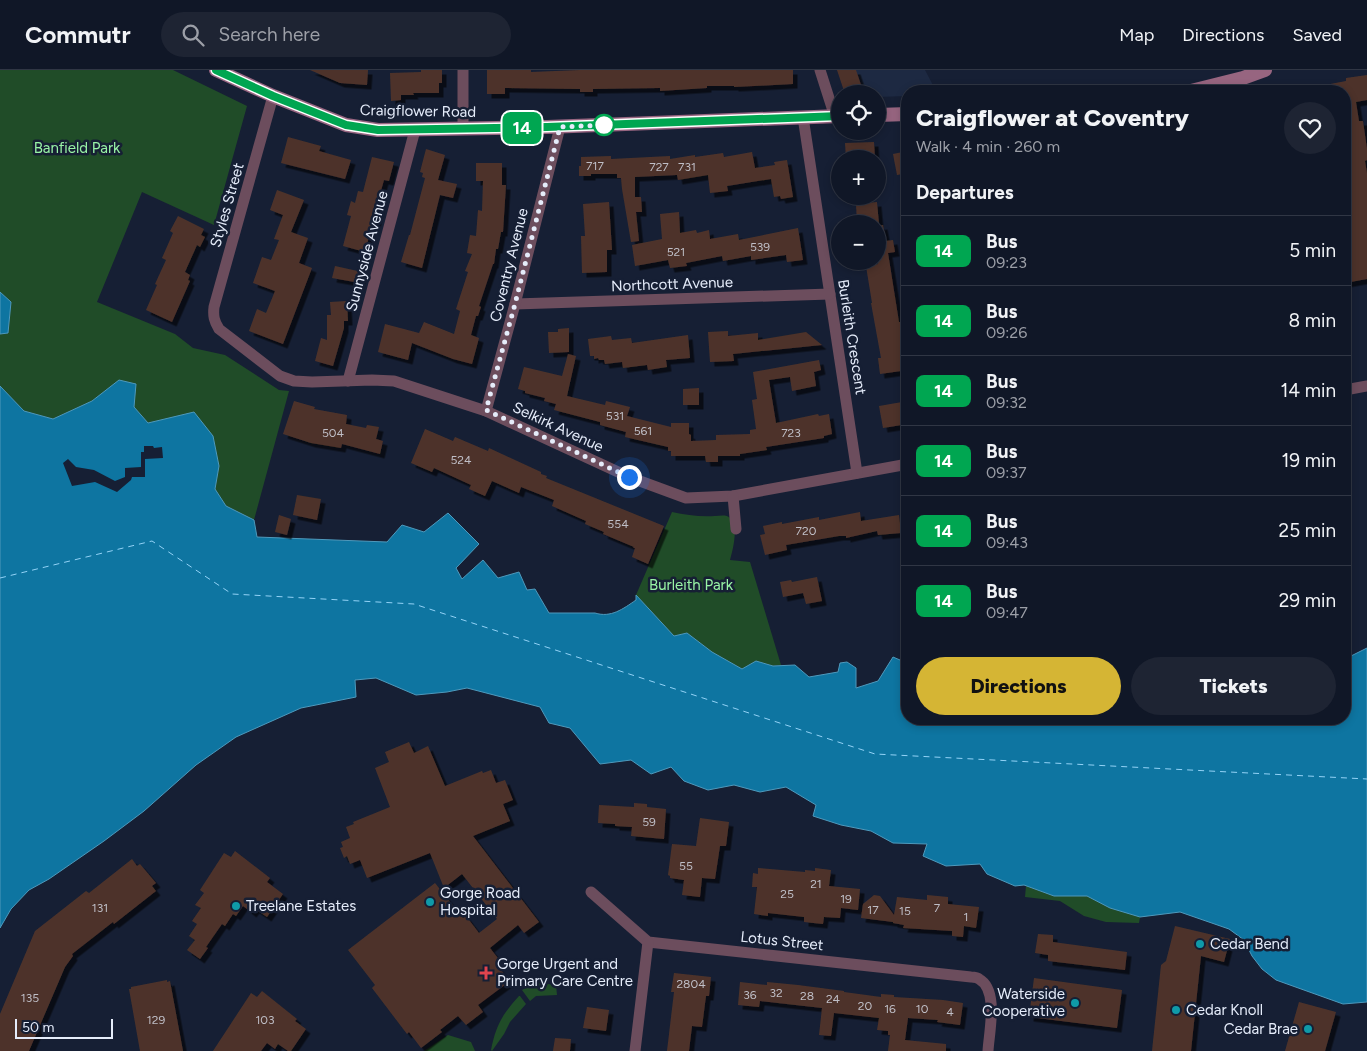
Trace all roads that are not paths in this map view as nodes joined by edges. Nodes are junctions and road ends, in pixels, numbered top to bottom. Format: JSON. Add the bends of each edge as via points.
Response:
{"nodes":[{"id":1,"x":216,"y":70,"type":"edge"},
{"id":2,"x":463,"y":70,"type":"edge"},
{"id":3,"x":820,"y":70,"type":"edge"},
{"id":4,"x":1264,"y":70,"type":"edge"},
{"id":5,"x":1215,"y":85,"type":"edge"},
{"id":6,"x":273,"y":96,"type":"junction"},
{"id":7,"x":831,"y":100,"type":"edge"},
{"id":8,"x":901,"y":114,"type":"edge"},
{"id":9,"x":886,"y":115,"type":"edge"},
{"id":10,"x":831,"y":116,"type":"edge"},
{"id":11,"x":803,"y":117,"type":"junction"},
{"id":12,"x":560,"y":127,"type":"junction"},
{"id":13,"x":463,"y":129,"type":"junction"},
{"id":14,"x":415,"y":130,"type":"junction"},
{"id":15,"x":830,"y":294,"type":"junction"},
{"id":16,"x":515,"y":304,"type":"junction"},
{"id":17,"x":214,"y":322,"type":"joint"},
{"id":18,"x":348,"y":381,"type":"junction"},
{"id":19,"x":1367,"y":386,"type":"edge"},
{"id":20,"x":1351,"y":389,"type":"edge"},
{"id":21,"x":486,"y":410,"type":"junction"},
{"id":22,"x":901,"y":465,"type":"edge"},
{"id":23,"x":857,"y":472,"type":"junction"},
{"id":24,"x":733,"y":496,"type":"junction"},
{"id":25,"x":736,"y":529,"type":"dead end"},
{"id":26,"x":591,"y":892,"type":"dead end"},
{"id":27,"x":648,"y":942,"type":"junction"},
{"id":28,"x":635,"y":1051,"type":"edge"},
{"id":29,"x":988,"y":1051,"type":"edge"}],
"edges":[{"from":1,"to":6,"type":"main road","name":"Craigflower Road"},
{"from":2,"to":13,"type":"street"},
{"from":3,"to":7,"type":"street"},
{"from":4,"to":5,"type":"main road"},
{"from":6,"to":14,"type":"main road","name":"Craigflower Road","via":[[346,125],[378,130]]},
{"from":6,"to":17,"type":"street","name":"Styles Street","via":[[214,307]]},
{"from":8,"to":9,"type":"main road"},
{"from":10,"to":11,"type":"main road","name":"Craigflower Road"},
{"from":11,"to":12,"type":"main road","name":"Craigflower Road"},
{"from":11,"to":15,"type":"street","name":"Burleith Crescent"},
{"from":12,"to":13,"type":"main road","name":"Craigflower Road"},
{"from":12,"to":16,"type":"street","name":"Coventry Avenue"},
{"from":13,"to":14,"type":"main road","name":"Craigflower Road"},
{"from":14,"to":18,"type":"street","name":"Sunnyside Avenue"},
{"from":15,"to":16,"type":"street","name":"Northcott Avenue"},
{"from":15,"to":23,"type":"street","name":"Burleith Crescent"},
{"from":16,"to":21,"type":"street","name":"Coventry Avenue"},
{"from":17,"to":18,"type":"street","name":"Selkirk Avenue","via":[[227,336],[280,376],[294,381]]},
{"from":18,"to":21,"type":"street","name":"Selkirk Avenue","via":[[394,381]]},
{"from":19,"to":20,"type":"street"},
{"from":21,"to":24,"type":"street","name":"Selkirk Avenue","via":[[629,477],[686,498]]},
{"from":22,"to":23,"type":"street","name":"Selkirk Avenue"},
{"from":23,"to":24,"type":"street","name":"Selkirk Avenue"},
{"from":24,"to":25,"type":"street"},
{"from":26,"to":27,"type":"street"},
{"from":27,"to":28,"type":"street"},
{"from":27,"to":29,"type":"street","name":"Lotus Street","via":[[979,979],[990,992]]}]}
